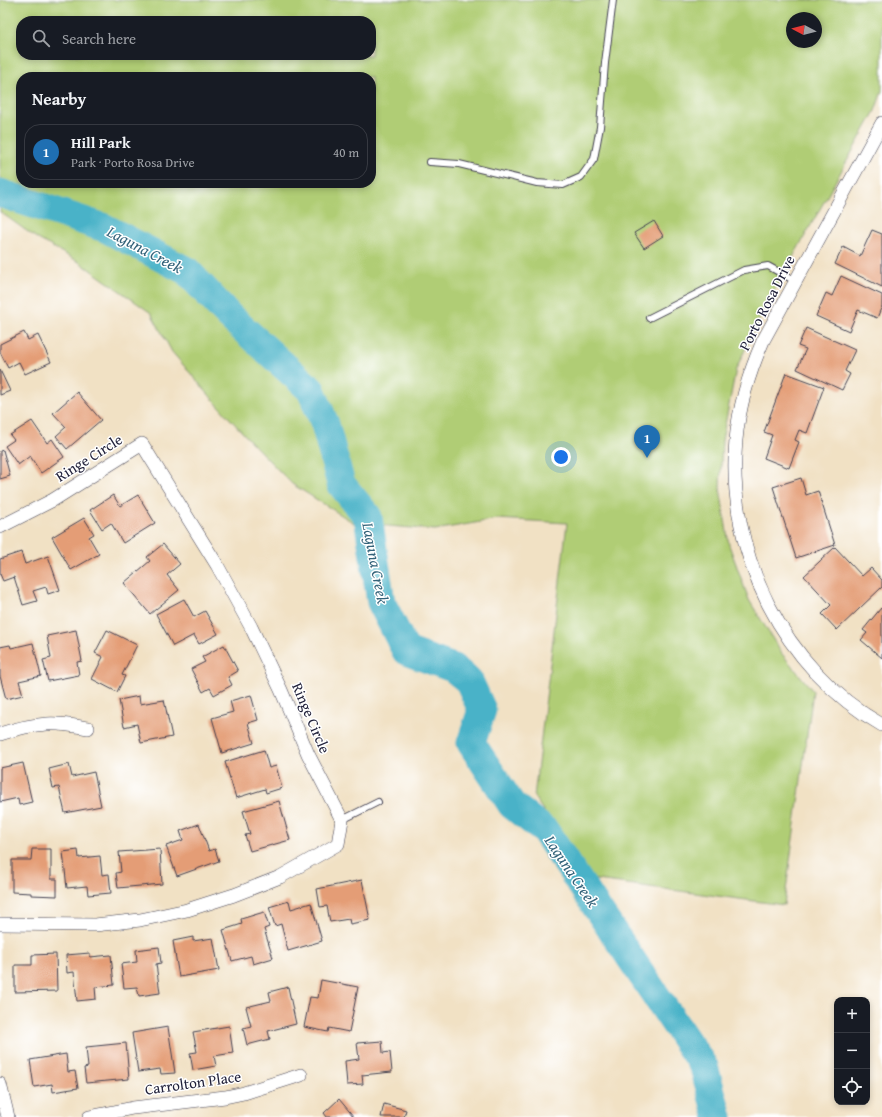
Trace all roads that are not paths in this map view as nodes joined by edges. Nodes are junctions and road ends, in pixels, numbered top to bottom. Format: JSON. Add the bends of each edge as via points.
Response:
{"nodes":[{"id":1,"x":613,"y":0,"type":"edge"},
{"id":2,"x":882,"y":123,"type":"edge"},
{"id":3,"x":430,"y":162,"type":"dead end"},
{"id":4,"x":795,"y":281,"type":"junction"},
{"id":5,"x":649,"y":318,"type":"dead end"},
{"id":6,"x":0,"y":527,"type":"edge"},
{"id":7,"x":882,"y":725,"type":"edge"},
{"id":8,"x":88,"y":728,"type":"dead end"},
{"id":9,"x":0,"y":734,"type":"edge"},
{"id":10,"x":378,"y":802,"type":"dead end"},
{"id":11,"x":342,"y":820,"type":"junction"},
{"id":12,"x":0,"y":924,"type":"edge"},
{"id":13,"x":301,"y":1075,"type":"dead end"},
{"id":14,"x":0,"y":1084,"type":"edge"},
{"id":15,"x":8,"y":1117,"type":"edge"},
{"id":16,"x":89,"y":1117,"type":"edge"}],
"edges":[{"from":1,"to":3,"type":"lane","via":[[599,134],[594,159],[581,177],[563,185],[537,183],[459,164]]},
{"from":2,"to":4,"type":"street","name":"Porto Rosa Drive"},
{"from":4,"to":5,"type":"lane","via":[[768,266],[744,270]]},
{"from":4,"to":7,"type":"street","name":"Porto Rosa Drive","via":[[762,341],[742,400],[736,441],[735,476],[740,524],[758,584],[788,638],[829,686]]},
{"from":6,"to":11,"type":"street","name":"Ringe Circle","via":[[53,500],[142,444],[217,565],[251,627],[308,754]]},
{"from":8,"to":9,"type":"street","via":[[47,724]]},
{"from":10,"to":11,"type":"lane"},
{"from":11,"to":12,"type":"street","via":[[338,844],[332,848],[280,877],[194,908],[140,920],[95,925]]},
{"from":13,"to":16,"type":"street","name":"Carrolton Place","via":[[225,1097],[133,1108]]},
{"from":14,"to":15,"type":"street"}]}
